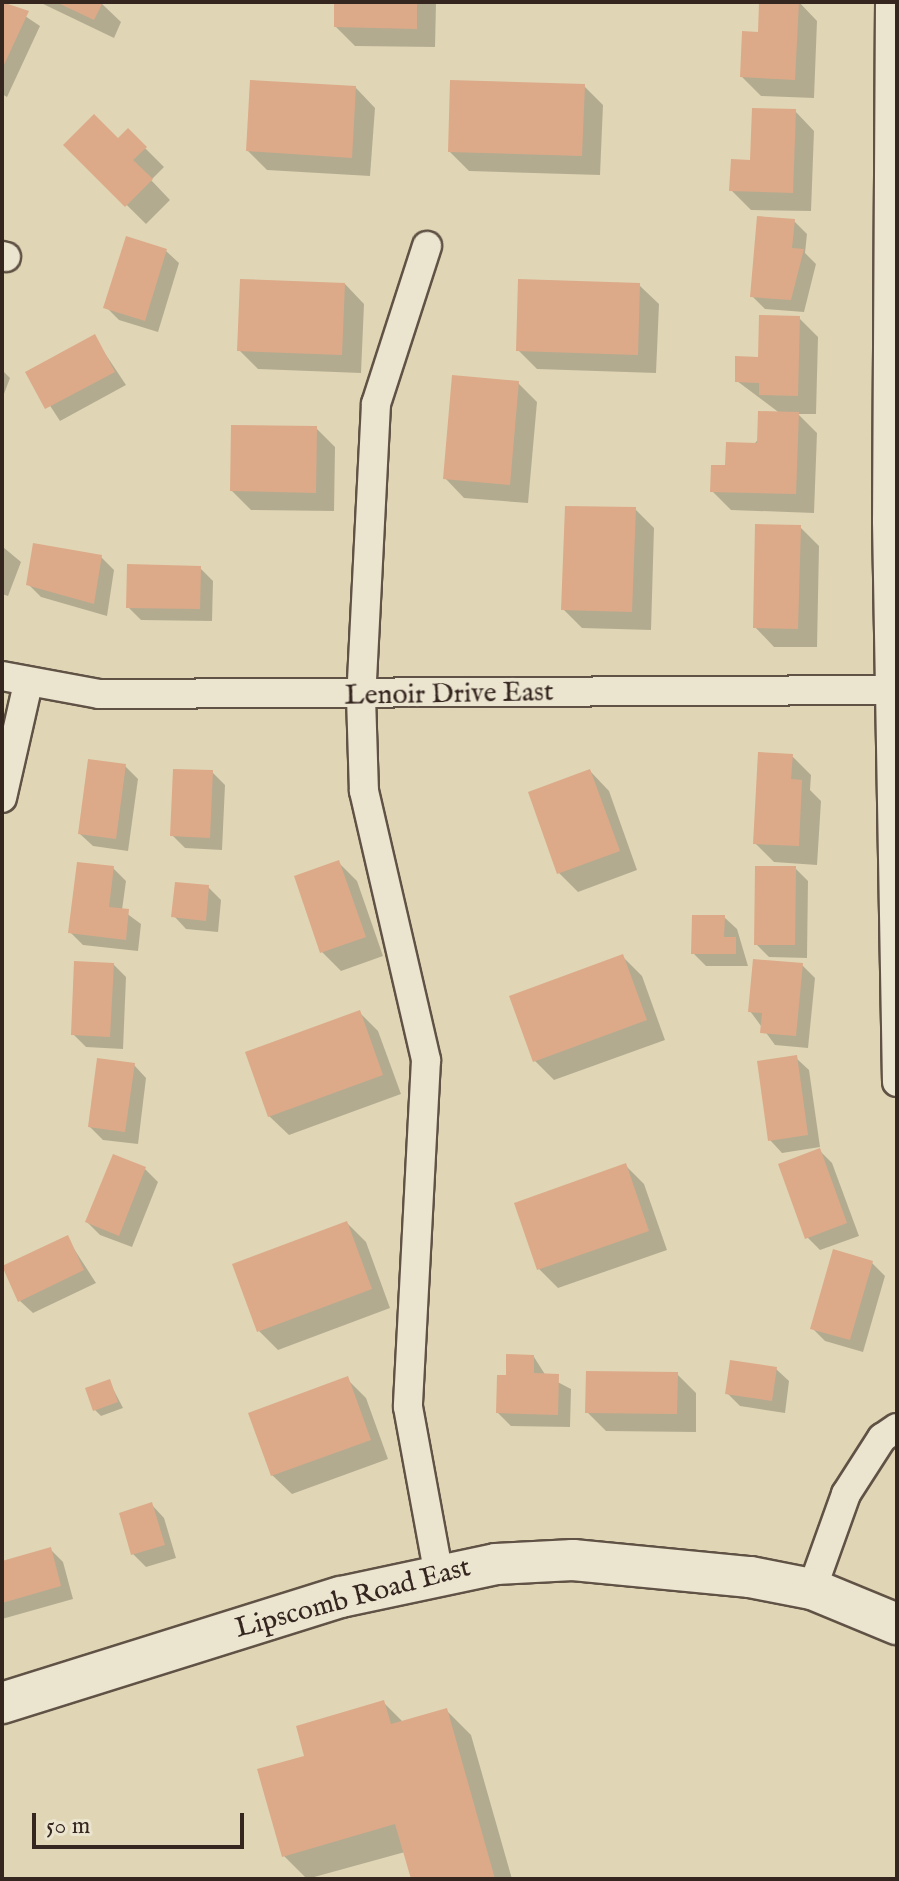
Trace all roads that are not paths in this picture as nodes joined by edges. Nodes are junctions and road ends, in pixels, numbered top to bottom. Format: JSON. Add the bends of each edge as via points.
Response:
{"nodes":[{"id":1,"x":890,"y":2,"type":"edge"},
{"id":2,"x":893,"y":185,"type":"edge"},
{"id":3,"x":427,"y":246,"type":"dead end"},
{"id":4,"x":15,"y":680,"type":"edge"},
{"id":5,"x":893,"y":690,"type":"edge"},
{"id":6,"x":361,"y":697,"type":"junction"},
{"id":7,"x":2,"y":798,"type":"edge"},
{"id":8,"x":897,"y":1082,"type":"edge"},
{"id":9,"x":897,"y":1428,"type":"edge"},
{"id":10,"x":438,"y":1571,"type":"junction"},
{"id":11,"x":812,"y":1589,"type":"junction"},
{"id":12,"x":897,"y":1624,"type":"edge"},
{"id":13,"x":2,"y":1703,"type":"edge"}],
"edges":[{"from":1,"to":2,"type":"street"},
{"from":2,"to":5,"type":"street"},
{"from":3,"to":6,"type":"street","via":[[376,404]]},
{"from":4,"to":6,"type":"street","name":"Lenoir Drive East","via":[[99,694]]},
{"from":4,"to":7,"type":"street"},
{"from":5,"to":6,"type":"street","name":"Lenoir Drive East"},
{"from":5,"to":8,"type":"street"},
{"from":6,"to":10,"type":"street","via":[[364,791],[426,1060],[408,1407]]},
{"from":9,"to":11,"type":"street","via":[[882,1438],[846,1494]]},
{"from":10,"to":11,"type":"street","name":"Lipscomb Road East","via":[[573,1560],[665,1566]]},
{"from":10,"to":13,"type":"street","name":"Lipscomb Road East"},
{"from":11,"to":12,"type":"street","name":"Lipscomb Road East"}]}
